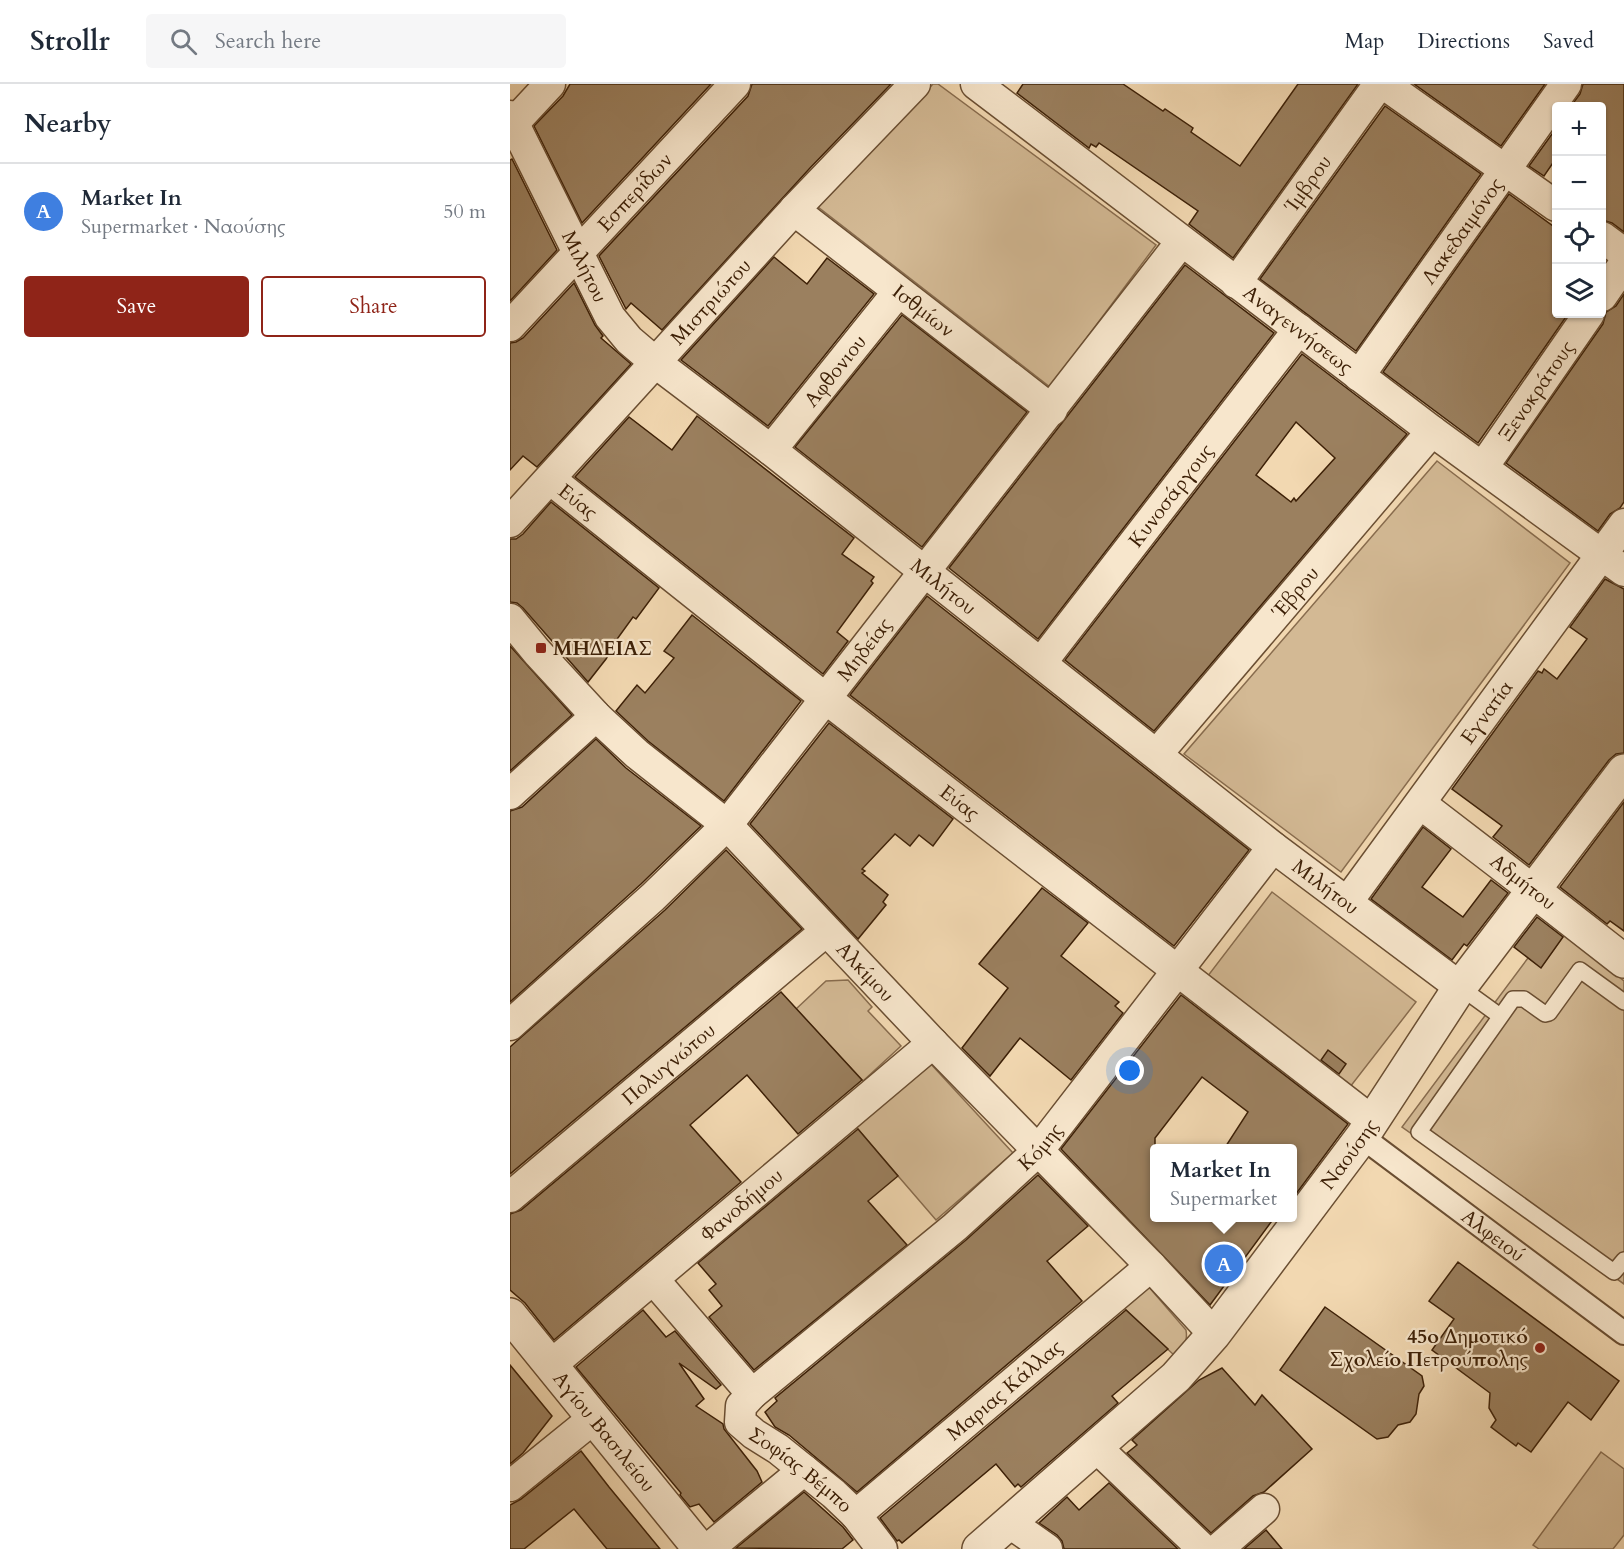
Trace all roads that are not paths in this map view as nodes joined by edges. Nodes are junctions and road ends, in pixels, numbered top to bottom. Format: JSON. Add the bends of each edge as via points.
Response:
{"nodes":[{"id":1,"x":550,"y":84,"type":"edge"},
{"id":2,"x":735,"y":84,"type":"edge"},
{"id":3,"x":915,"y":84,"type":"edge"},
{"id":4,"x":1379,"y":84,"type":"edge"},
{"id":5,"x":1384,"y":84,"type":"edge"},
{"id":6,"x":1566,"y":84,"type":"edge"},
{"id":7,"x":994,"y":89,"type":"edge"},
{"id":8,"x":511,"y":122,"type":"edge"},
{"id":9,"x":1504,"y":169,"type":"junction"},
{"id":10,"x":1552,"y":203,"type":"edge"},
{"id":11,"x":794,"y":210,"type":"junction"},
{"id":12,"x":1606,"y":240,"type":"edge"},
{"id":13,"x":1181,"y":242,"type":"junction"},
{"id":14,"x":577,"y":251,"type":"junction"},
{"id":15,"x":1624,"y":253,"type":"edge"},
{"id":16,"x":1624,"y":264,"type":"edge"},
{"id":17,"x":1236,"y":283,"type":"junction"},
{"id":18,"x":1606,"y":290,"type":"edge"},
{"id":19,"x":898,"y":292,"type":"junction"},
{"id":20,"x":1586,"y":318,"type":"edge"},
{"id":21,"x":510,"y":326,"type":"edge"},
{"id":22,"x":1299,"y":329,"type":"junction"},
{"id":23,"x":656,"y":363,"type":"junction"},
{"id":24,"x":1359,"y":376,"type":"junction"},
{"id":25,"x":1052,"y":410,"type":"junction"},
{"id":26,"x":1432,"y":431,"type":"junction"},
{"id":27,"x":771,"y":450,"type":"junction"},
{"id":28,"x":1483,"y":467,"type":"junction"},
{"id":29,"x":550,"y":480,"type":"junction"},
{"id":30,"x":510,"y":522,"type":"edge"},
{"id":31,"x":1624,"y":524,"type":"edge"},
{"id":32,"x":1613,"y":562,"type":"edge"},
{"id":33,"x":925,"y":571,"type":"junction"},
{"id":34,"x":510,"y":620,"type":"edge"},
{"id":35,"x":1041,"y":663,"type":"junction"},
{"id":36,"x":825,"y":698,"type":"junction"},
{"id":37,"x":596,"y":716,"type":"junction"},
{"id":38,"x":1157,"y":754,"type":"junction"},
{"id":39,"x":1624,"y":771,"type":"edge"},
{"id":40,"x":510,"y":794,"type":"edge"},
{"id":41,"x":1421,"y":804,"type":"junction"},
{"id":42,"x":727,"y":825,"type":"junction"},
{"id":43,"x":1273,"y":847,"type":"junction"},
{"id":44,"x":1533,"y":890,"type":"junction"},
{"id":45,"x":1348,"y":902,"type":"junction"},
{"id":46,"x":826,"y":931,"type":"junction"},
{"id":47,"x":1624,"y":961,"type":"edge"},
{"id":48,"x":1177,"y":970,"type":"junction"},
{"id":49,"x":1460,"y":987,"type":"junction"},
{"id":50,"x":1624,"y":1002,"type":"edge"},
{"id":51,"x":1500,"y":1016,"type":"junction"},
{"id":52,"x":510,"y":1025,"type":"edge"},
{"id":53,"x":933,"y":1043,"type":"junction"},
{"id":54,"x":1367,"y":1129,"type":"junction"},
{"id":55,"x":1038,"y":1152,"type":"junction"},
{"id":56,"x":510,"y":1197,"type":"edge"},
{"id":57,"x":1624,"y":1260,"type":"edge"},
{"id":58,"x":1151,"y":1266,"type":"junction"},
{"id":59,"x":654,"y":1280,"type":"junction"},
{"id":60,"x":510,"y":1315,"type":"edge"},
{"id":61,"x":1624,"y":1333,"type":"edge"},
{"id":62,"x":1214,"y":1334,"type":"junction"},
{"id":63,"x":551,"y":1365,"type":"junction"},
{"id":64,"x":752,"y":1394,"type":"junction"},
{"id":65,"x":594,"y":1418,"type":"junction"},
{"id":66,"x":1097,"y":1448,"type":"junction"},
{"id":67,"x":804,"y":1470,"type":"junction"},
{"id":68,"x":510,"y":1486,"type":"edge"},
{"id":69,"x":1264,"y":1509,"type":"dead end"},
{"id":70,"x":856,"y":1515,"type":"junction"},
{"id":71,"x":1010,"y":1523,"type":"junction"},
{"id":72,"x":700,"y":1549,"type":"edge"},
{"id":73,"x":708,"y":1549,"type":"edge"},
{"id":74,"x":882,"y":1549,"type":"edge"},
{"id":75,"x":979,"y":1549,"type":"edge"},
{"id":76,"x":1047,"y":1549,"type":"edge"},
{"id":77,"x":1203,"y":1549,"type":"edge"},
{"id":78,"x":1218,"y":1549,"type":"edge"}],
"edges":[{"from":1,"to":8,"type":"street"},
{"from":2,"to":14,"type":"street","name":"Εσπερίδων"},
{"from":3,"to":11,"type":"street","name":"Μιστριώτου"},
{"from":4,"to":17,"type":"street","name":"Ίμβρου"},
{"from":5,"to":9,"type":"street"},
{"from":6,"to":9,"type":"street","name":"Λακεδαιμόνος"},
{"from":7,"to":13,"type":"street","name":"Αναγεννήσεως"},
{"from":8,"to":14,"type":"street","name":"Μιλήτου"},
{"from":9,"to":10,"type":"street"},
{"from":9,"to":24,"type":"street","name":"Λακεδαιμόνος"},
{"from":11,"to":19,"type":"street","name":"Ισθμίων"},
{"from":11,"to":23,"type":"street","name":"Μιστριώτου"},
{"from":12,"to":15,"type":"street"},
{"from":13,"to":17,"type":"street","name":"Αναγεννήσεως"},
{"from":13,"to":25,"type":"street","name":"Μηδείας"},
{"from":14,"to":21,"type":"street","name":"Εσπερίδων"},
{"from":14,"to":23,"type":"street","name":"Μιλήτου","via":[[610,317]]},
{"from":16,"to":18,"type":"street"},
{"from":17,"to":22,"type":"street","name":"Αναγεννήσεως"},
{"from":19,"to":25,"type":"street","name":"Ισθμίων"},
{"from":19,"to":27,"type":"street","name":"Αφθονιου"},
{"from":20,"to":28,"type":"street","name":"Ξενοκράτους"},
{"from":22,"to":24,"type":"street","name":"Αναγεννήσεως"},
{"from":22,"to":35,"type":"street","name":"Κυνοσάργους"},
{"from":23,"to":27,"type":"street","name":"Μιλήτου"},
{"from":23,"to":29,"type":"street","name":"Μιστριώτου"},
{"from":24,"to":26,"type":"street","name":"Αναγεννήσεως"},
{"from":25,"to":33,"type":"street","name":"Μηδείας"},
{"from":26,"to":28,"type":"street","name":"Αναγεννήσεως"},
{"from":26,"to":38,"type":"street","name":"Έβρου"},
{"from":27,"to":33,"type":"street","name":"Μιλήτου"},
{"from":28,"to":32,"type":"street","name":"Αναγεννήσεως"},
{"from":29,"to":30,"type":"street","name":"Μιστριώτου"},
{"from":29,"to":36,"type":"street","name":"Εύας"},
{"from":31,"to":32,"type":"street","name":"Εγνατία"},
{"from":32,"to":41,"type":"street","name":"Εγνατία"},
{"from":33,"to":35,"type":"street","name":"Μιλήτου"},
{"from":33,"to":36,"type":"street","name":"Μηδείας"},
{"from":34,"to":37,"type":"street","name":"Αλκίμου"},
{"from":35,"to":38,"type":"street","name":"Μιλήτου"},
{"from":36,"to":42,"type":"street","name":"Μηδείας"},
{"from":36,"to":48,"type":"street","name":"Εύας"},
{"from":37,"to":40,"type":"street"},
{"from":37,"to":42,"type":"street","name":"Αλκίμου"},
{"from":38,"to":43,"type":"street","name":"Μιλήτου"},
{"from":39,"to":44,"type":"street","name":"Ναούσης"},
{"from":41,"to":44,"type":"street","name":"Αδμήτου"},
{"from":41,"to":45,"type":"street","name":"Εγνατία"},
{"from":42,"to":46,"type":"street","name":"Αλκίμου"},
{"from":42,"to":52,"type":"street","name":"Μηδείας"},
{"from":43,"to":45,"type":"street","name":"Μιλήτου"},
{"from":43,"to":48,"type":"street","name":"Κόμης"},
{"from":44,"to":47,"type":"street","name":"Αδμήτου"},
{"from":44,"to":49,"type":"street","name":"Ναούσης"},
{"from":45,"to":49,"type":"street","name":"Μιλήτου"},
{"from":46,"to":53,"type":"street","name":"Αλκίμου"},
{"from":46,"to":56,"type":"street","name":"Πολυγνώτου"},
{"from":48,"to":54,"type":"street","name":"Εύας"},
{"from":48,"to":55,"type":"street","name":"Κόμης"},
{"from":49,"to":51,"type":"lane"},
{"from":49,"to":54,"type":"street","name":"Ναούσης"},
{"from":50,"to":51,"type":"lane","via":[[1580,970],[1549,1012],[1545,1014],[1524,999],[1513,999]]},
{"from":51,"to":57,"type":"lane","via":[[1419,1132],[1614,1272]]},
{"from":53,"to":55,"type":"street","name":"Αλκίμου"},
{"from":53,"to":59,"type":"street","name":"Φανοδήμου"},
{"from":54,"to":61,"type":"street","name":"Αλφειού"},
{"from":54,"to":62,"type":"street","name":"Ναούσης"},
{"from":55,"to":58,"type":"street","name":"Αλκίμου"},
{"from":55,"to":64,"type":"street","name":"Κόμης","via":[[955,1227]]},
{"from":58,"to":62,"type":"street","name":"Αλκίμου"},
{"from":58,"to":70,"type":"street","name":"Μαριας Κάλλας"},
{"from":59,"to":63,"type":"street","name":"Φανοδήμου"},
{"from":59,"to":64,"type":"street","name":"Σοφίας Βέμπο"},
{"from":60,"to":63,"type":"street","name":"Αγίου Βασιλείου"},
{"from":62,"to":66,"type":"street","name":"Ναούσης","via":[[1176,1377]]},
{"from":63,"to":65,"type":"street","name":"Αγίου Βασιλείου"},
{"from":64,"to":67,"type":"street","name":"Σοφίας Βέμπο","via":[[741,1406],[740,1422]]},
{"from":65,"to":68,"type":"street"},
{"from":65,"to":72,"type":"street","name":"Αγίου Βασιλείου"},
{"from":66,"to":71,"type":"street","name":"Ναούσης"},
{"from":66,"to":77,"type":"street"},
{"from":67,"to":70,"type":"street","name":"Σοφίας Βέμπο"},
{"from":67,"to":73,"type":"street"},
{"from":69,"to":78,"type":"street"},
{"from":70,"to":74,"type":"street","name":"Σοφίας Βέμπο"},
{"from":71,"to":75,"type":"street","name":"Ναούσης"},
{"from":71,"to":76,"type":"street"}]}
